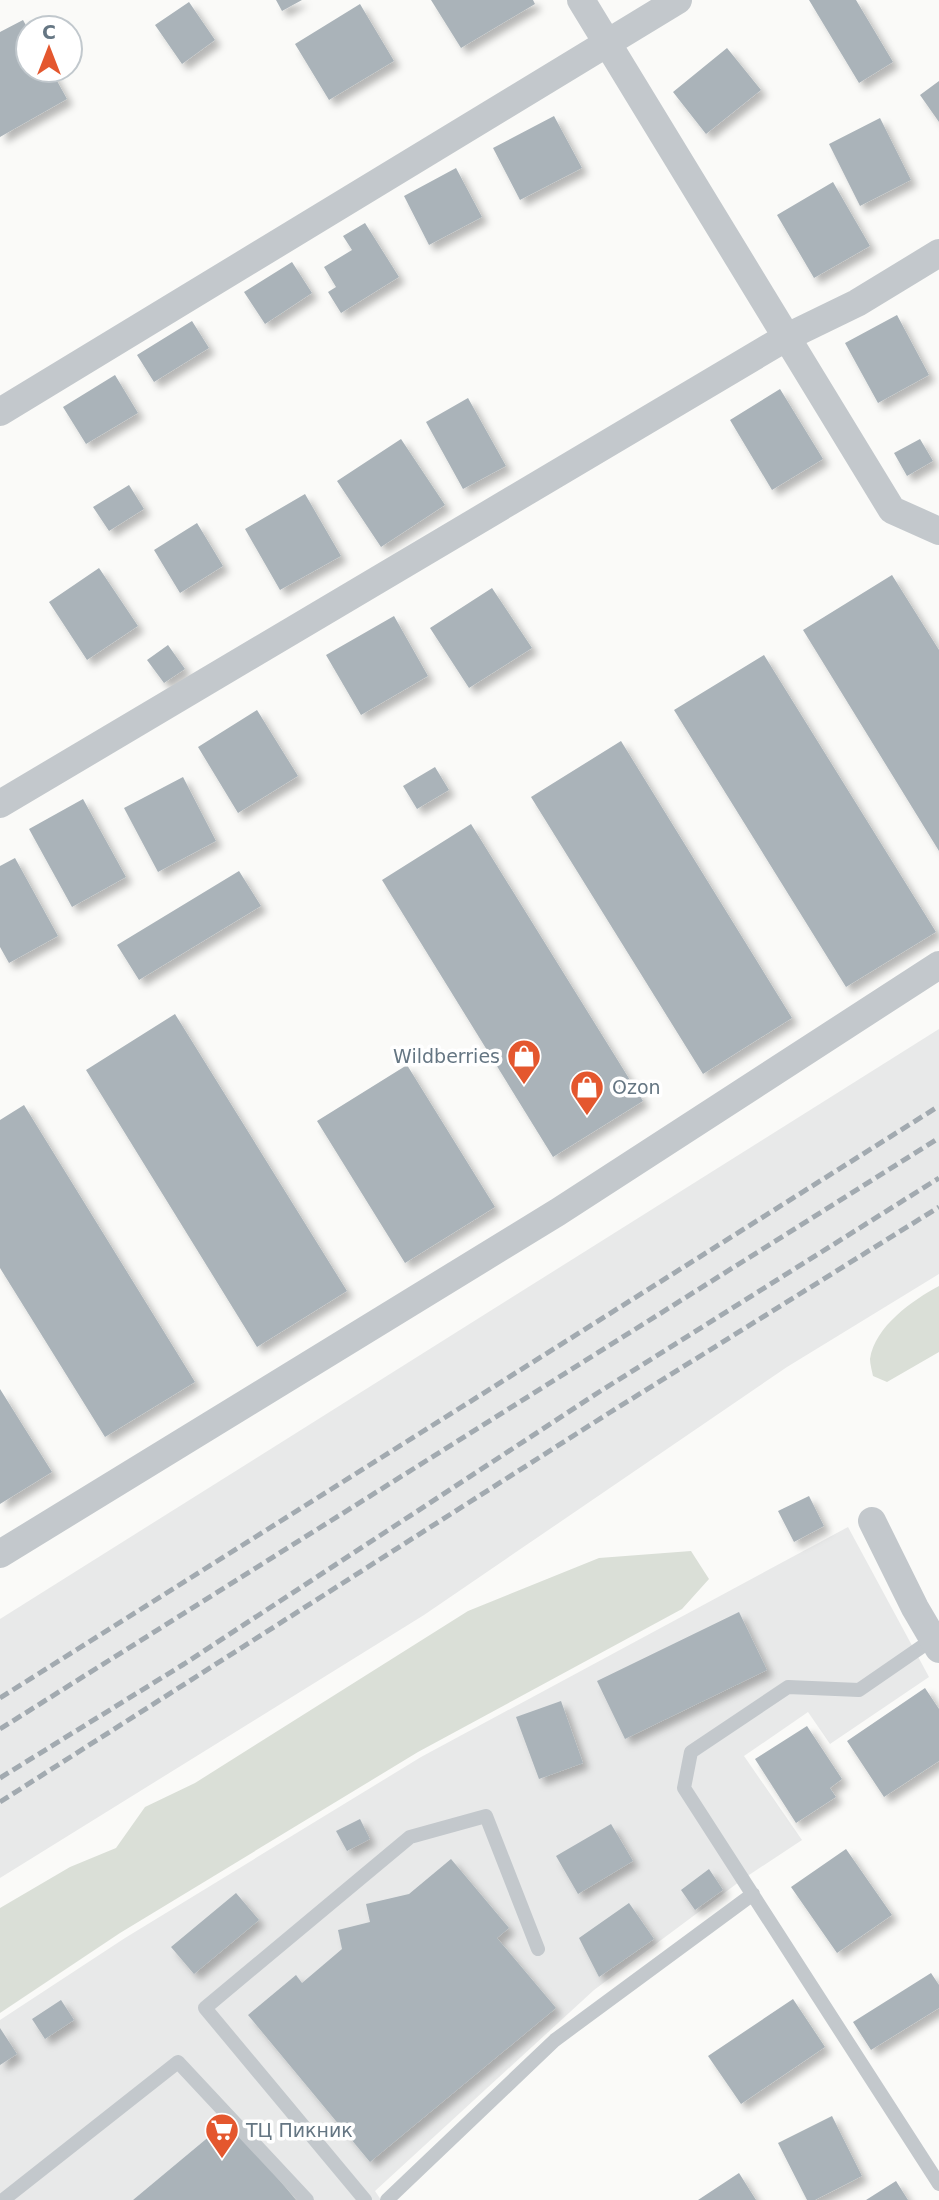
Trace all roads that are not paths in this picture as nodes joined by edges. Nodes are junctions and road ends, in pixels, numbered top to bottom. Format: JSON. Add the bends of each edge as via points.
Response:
{"nodes":[{"id":1,"x":581,"y":0,"type":"edge"},
{"id":2,"x":678,"y":0,"type":"edge"},
{"id":3,"x":607,"y":44,"type":"junction"},
{"id":4,"x":939,"y":253,"type":"edge"},
{"id":5,"x":787,"y":337,"type":"junction"},
{"id":6,"x":0,"y":412,"type":"edge"},
{"id":7,"x":939,"y":531,"type":"edge"},
{"id":8,"x":0,"y":804,"type":"edge"},
{"id":9,"x":939,"y":965,"type":"edge"},
{"id":10,"x":872,"y":1521,"type":"dead end"},
{"id":11,"x":0,"y":1554,"type":"edge"},
{"id":12,"x":936,"y":1644,"type":"edge"},
{"id":13,"x":752,"y":1894,"type":"junction"},
{"id":14,"x":538,"y":1949,"type":"dead end"},
{"id":15,"x":939,"y":2183,"type":"edge"},
{"id":16,"x":3,"y":2200,"type":"edge"},
{"id":17,"x":307,"y":2200,"type":"edge"},
{"id":18,"x":365,"y":2200,"type":"edge"},
{"id":19,"x":387,"y":2200,"type":"edge"}],
"edges":[{"from":1,"to":3,"type":"street"},
{"from":2,"to":3,"type":"street"},
{"from":3,"to":5,"type":"street"},
{"from":3,"to":6,"type":"street"},
{"from":4,"to":5,"type":"street","via":[[857,303]]},
{"from":5,"to":7,"type":"street","via":[[892,510]]},
{"from":5,"to":8,"type":"street"},
{"from":9,"to":11,"type":"street","via":[[558,1212]]},
{"from":10,"to":12,"type":"street"},
{"from":12,"to":13,"type":"lane","via":[[859,1690],[788,1687],[691,1752],[684,1788]]},
{"from":13,"to":15,"type":"lane"},
{"from":13,"to":19,"type":"lane","via":[[555,2040]]},
{"from":14,"to":18,"type":"lane","via":[[486,1816],[410,1837],[205,2008]]},
{"from":16,"to":17,"type":"lane","via":[[177,2062]]}]}
